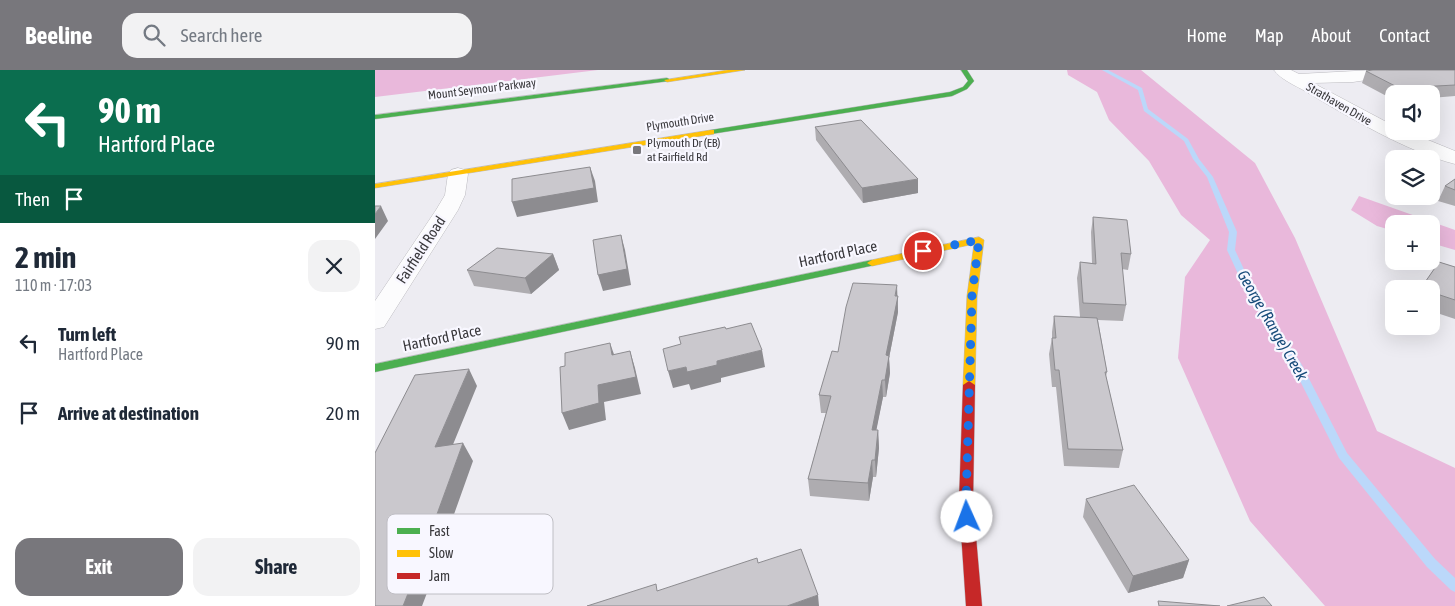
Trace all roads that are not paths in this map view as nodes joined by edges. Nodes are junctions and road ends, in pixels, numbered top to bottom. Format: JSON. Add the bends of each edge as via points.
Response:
{"nodes":[{"id":1,"x":669,"y":70,"type":"edge"},
{"id":2,"x":742,"y":70,"type":"edge"},
{"id":3,"x":964,"y":70,"type":"edge"},
{"id":4,"x":1409,"y":70,"type":"edge"},
{"id":5,"x":1289,"y":74,"type":"edge"},
{"id":6,"x":375,"y":106,"type":"edge"},
{"id":7,"x":375,"y":117,"type":"edge"},
{"id":8,"x":1455,"y":158,"type":"edge"},
{"id":9,"x":459,"y":174,"type":"junction"},
{"id":10,"x":375,"y":186,"type":"edge"},
{"id":11,"x":375,"y":322,"type":"edge"},
{"id":12,"x":375,"y":368,"type":"edge"},
{"id":13,"x":974,"y":606,"type":"edge"}],
"edges":[{"from":1,"to":6,"type":"street","name":"Mount Seymour Parkway"},
{"from":2,"to":7,"type":"street","name":"Mount Seymour Parkway"},
{"from":3,"to":9,"type":"street","name":"Plymouth Drive","via":[[971,81],[969,85],[959,92],[938,97],[569,153]]},
{"from":4,"to":5,"type":"street","via":[[1353,77]]},
{"from":5,"to":8,"type":"street","name":"Strathaven Drive","via":[[1357,116]]},
{"from":9,"to":10,"type":"street","name":"Plymouth Drive"},
{"from":9,"to":11,"type":"street","name":"Fairfield Road","via":[[455,195],[447,210]]},
{"from":12,"to":13,"type":"street","name":"Hartford Place","via":[[979,240],[972,296],[966,502]]}]}
